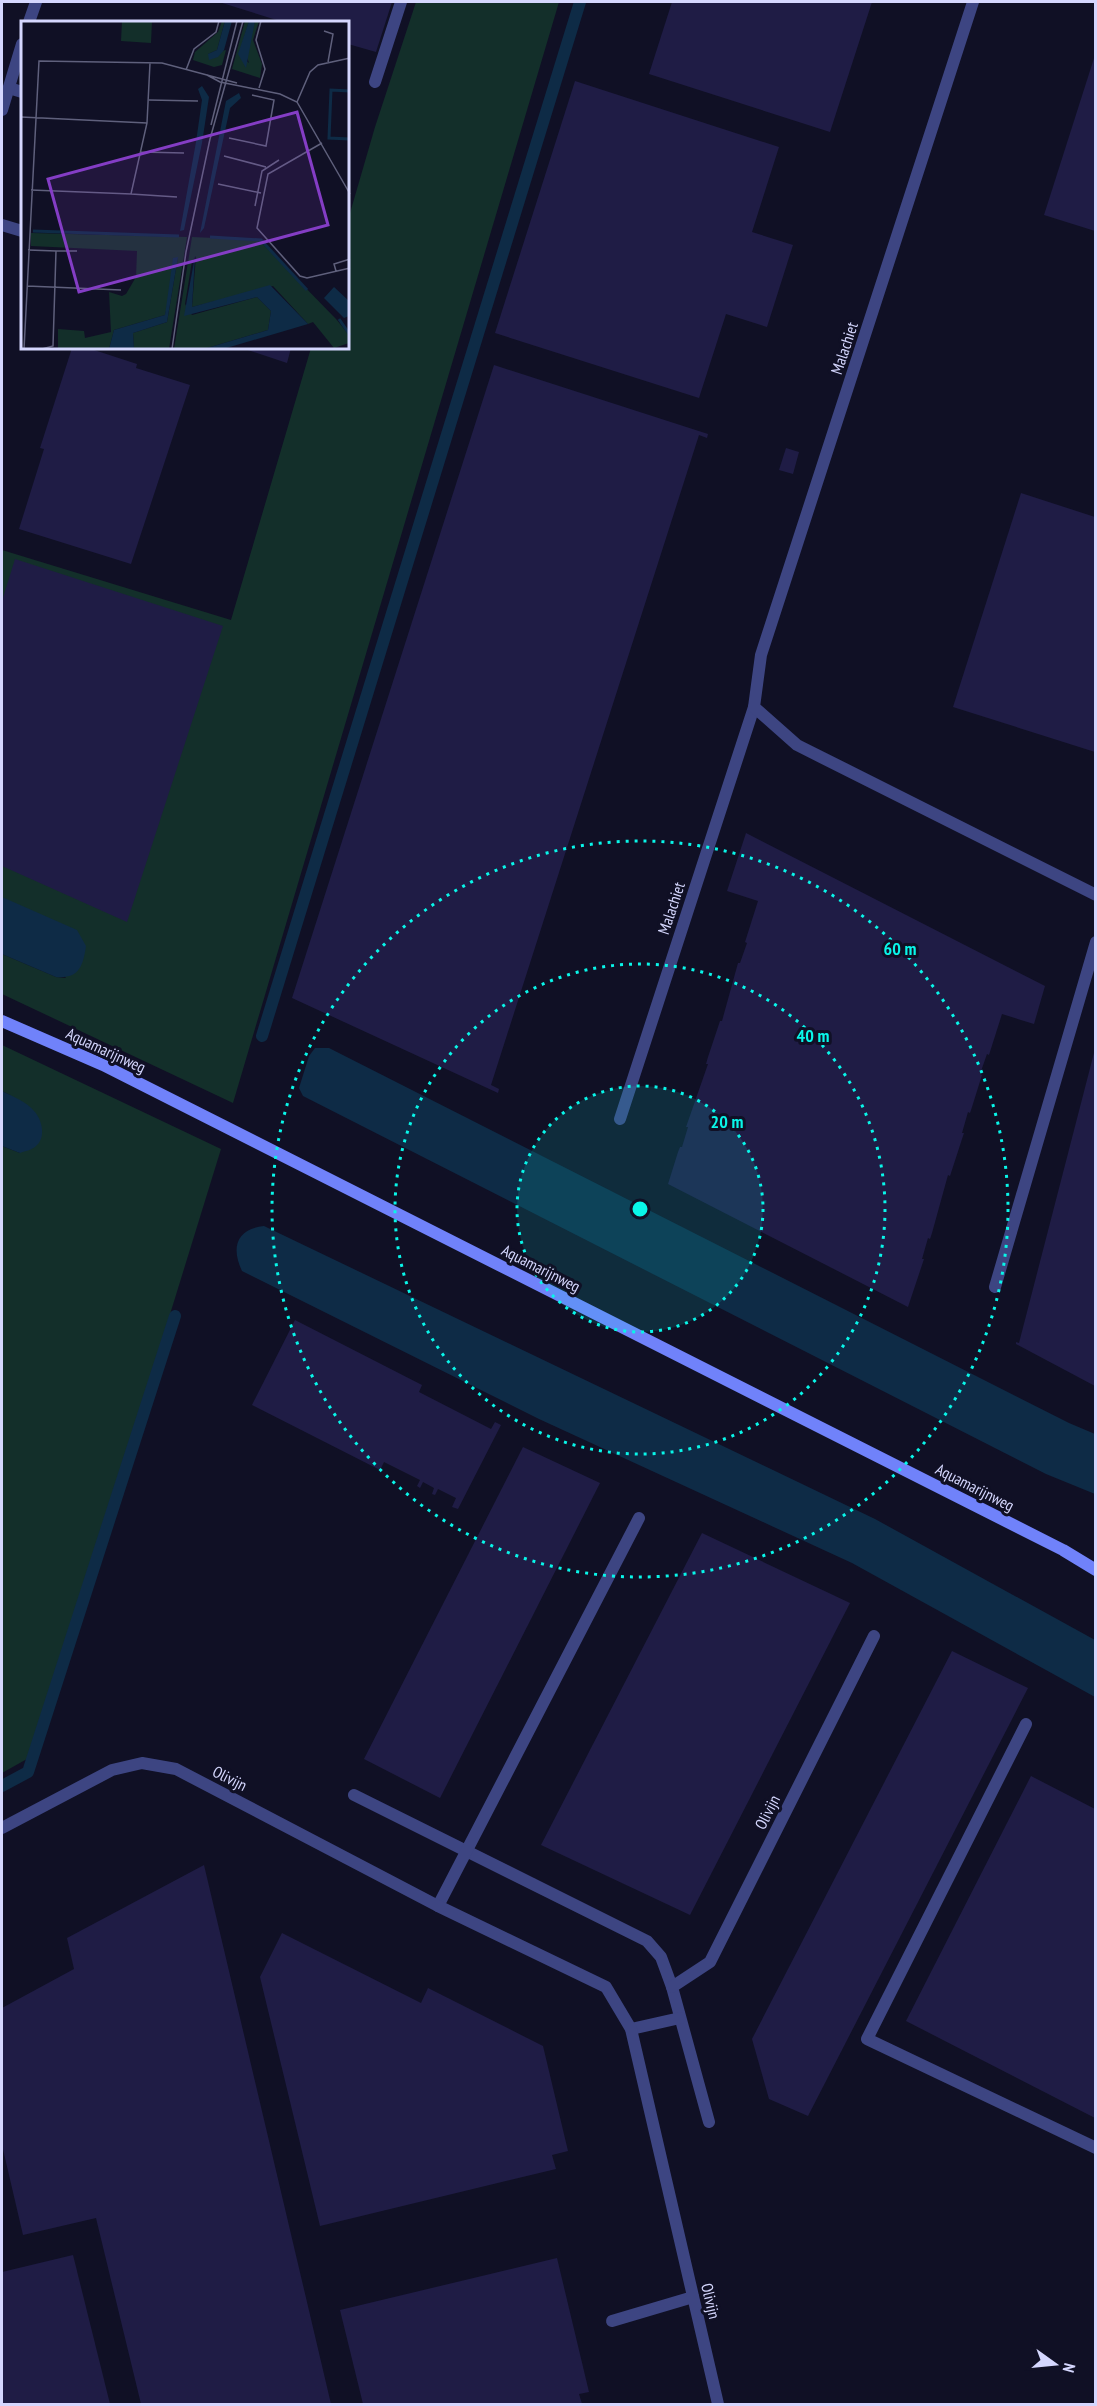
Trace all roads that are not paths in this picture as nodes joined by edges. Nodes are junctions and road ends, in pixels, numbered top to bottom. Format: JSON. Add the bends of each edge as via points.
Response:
{"nodes":[{"id":1,"x":36,"y":2,"type":"edge"},
{"id":2,"x":402,"y":2,"type":"edge"},
{"id":3,"x":974,"y":2,"type":"edge"},
{"id":4,"x":29,"y":21,"type":"edge"},
{"id":5,"x":21,"y":47,"type":"edge"},
{"id":6,"x":375,"y":82,"type":"dead end"},
{"id":7,"x":9,"y":88,"type":"junction"},
{"id":8,"x":21,"y":92,"type":"edge"},
{"id":9,"x":2,"y":110,"type":"edge"},
{"id":10,"x":2,"y":225,"type":"edge"},
{"id":11,"x":21,"y":231,"type":"edge"},
{"id":12,"x":754,"y":707,"type":"junction"},
{"id":13,"x":1095,"y":895,"type":"edge"},
{"id":14,"x":1095,"y":942,"type":"edge"},
{"id":15,"x":2,"y":1021,"type":"edge"},
{"id":16,"x":620,"y":1119,"type":"dead end"},
{"id":17,"x":995,"y":1287,"type":"dead end"},
{"id":18,"x":639,"y":1518,"type":"dead end"},
{"id":19,"x":1063,"y":1551,"type":"junction"},
{"id":20,"x":1095,"y":1563,"type":"edge"},
{"id":21,"x":1095,"y":1570,"type":"edge"},
{"id":22,"x":874,"y":1636,"type":"dead end"},
{"id":23,"x":1026,"y":1724,"type":"dead end"},
{"id":24,"x":354,"y":1796,"type":"dead end"},
{"id":25,"x":2,"y":1828,"type":"edge"},
{"id":26,"x":466,"y":1851,"type":"junction"},
{"id":27,"x":438,"y":1906,"type":"junction"},
{"id":28,"x":672,"y":1987,"type":"junction"},
{"id":29,"x":680,"y":2018,"type":"junction"},
{"id":30,"x":631,"y":2029,"type":"junction"},
{"id":31,"x":709,"y":2122,"type":"dead end"},
{"id":32,"x":1095,"y":2148,"type":"edge"},
{"id":33,"x":693,"y":2297,"type":"junction"},
{"id":34,"x":612,"y":2321,"type":"dead end"},
{"id":35,"x":718,"y":2404,"type":"edge"}],
"edges":[{"from":1,"to":4,"type":"street"},
{"from":2,"to":6,"type":"street"},
{"from":3,"to":12,"type":"street","name":"Malachiet","via":[[761,655]]},
{"from":5,"to":7,"type":"street"},
{"from":7,"to":8,"type":"street"},
{"from":7,"to":9,"type":"street"},
{"from":10,"to":11,"type":"street"},
{"from":12,"to":13,"type":"street","via":[[798,745]]},
{"from":12,"to":16,"type":"street","name":"Malachiet"},
{"from":14,"to":17,"type":"street"},
{"from":15,"to":19,"type":"street","name":"Aquamarijnweg","via":[[104,1065]]},
{"from":18,"to":26,"type":"street"},
{"from":19,"to":20,"type":"street","name":"Aquamarijnweg"},
{"from":19,"to":21,"type":"street","name":"Aquamarijnweg"},
{"from":22,"to":28,"type":"street","name":"Olivijn","via":[[710,1962]]},
{"from":23,"to":32,"type":"street","via":[[867,2039]]},
{"from":24,"to":26,"type":"street"},
{"from":25,"to":27,"type":"street","name":"Olivijn","via":[[112,1770],[142,1763],[176,1769]]},
{"from":26,"to":27,"type":"street"},
{"from":26,"to":28,"type":"street","via":[[647,1941],[661,1957]]},
{"from":27,"to":30,"type":"street","name":"Olivijn","via":[[606,1987]]},
{"from":28,"to":29,"type":"street"},
{"from":29,"to":30,"type":"street"},
{"from":29,"to":31,"type":"street"},
{"from":30,"to":33,"type":"street","name":"Olivijn"},
{"from":33,"to":34,"type":"street"},
{"from":33,"to":35,"type":"street","name":"Olivijn"}]}
